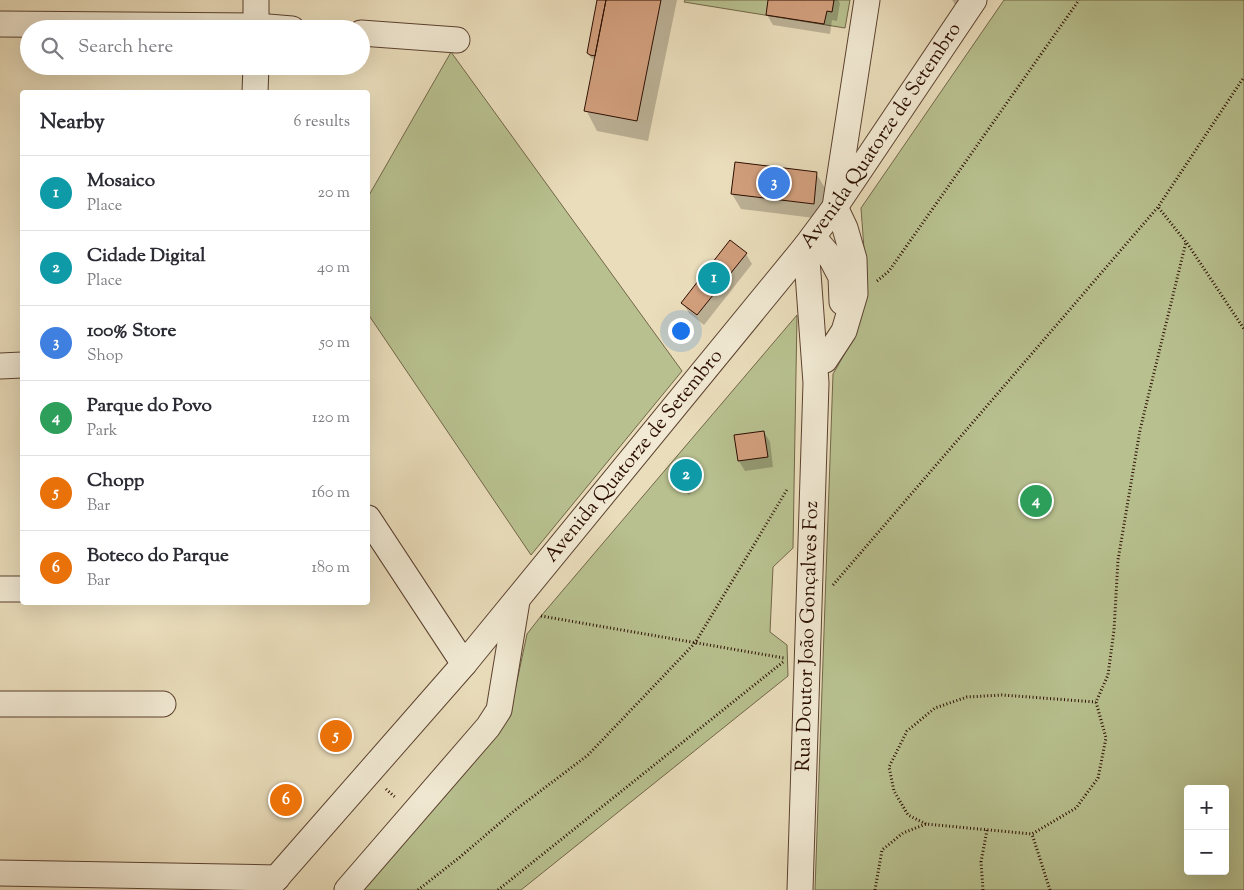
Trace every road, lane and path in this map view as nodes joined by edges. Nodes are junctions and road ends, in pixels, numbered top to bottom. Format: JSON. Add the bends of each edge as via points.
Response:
{"nodes":[{"id":1,"x":256,"y":0,"type":"edge"},
{"id":2,"x":867,"y":0,"type":"edge"},
{"id":3,"x":974,"y":0,"type":"edge"},
{"id":4,"x":1079,"y":0,"type":"edge"},
{"id":5,"x":256,"y":20,"type":"edge"},
{"id":6,"x":0,"y":24,"type":"edge"},
{"id":7,"x":20,"y":24,"type":"edge"},
{"id":8,"x":370,"y":34,"type":"edge"},
{"id":9,"x":456,"y":40,"type":"dead end"},
{"id":10,"x":256,"y":75,"type":"edge"},
{"id":11,"x":1244,"y":77,"type":"edge"},
{"id":12,"x":255,"y":90,"type":"edge"},
{"id":13,"x":835,"y":207,"type":"junction"},
{"id":14,"x":1158,"y":207,"type":"junction"},
{"id":15,"x":810,"y":241,"type":"junction"},
{"id":16,"x":1186,"y":242,"type":"junction"},
{"id":17,"x":875,"y":284,"type":"dead end"},
{"id":18,"x":1244,"y":329,"type":"edge"},
{"id":19,"x":20,"y":365,"type":"edge"},
{"id":20,"x":0,"y":366,"type":"edge"},
{"id":21,"x":820,"y":371,"type":"junction"},
{"id":22,"x":790,"y":485,"type":"dead end"},
{"id":23,"x":370,"y":521,"type":"edge"},
{"id":24,"x":831,"y":587,"type":"dead end"},
{"id":25,"x":0,"y":589,"type":"edge"},
{"id":26,"x":20,"y":589,"type":"edge"},
{"id":27,"x":517,"y":598,"type":"junction"},
{"id":28,"x":541,"y":616,"type":"dead end"},
{"id":29,"x":696,"y":643,"type":"junction"},
{"id":30,"x":464,"y":664,"type":"junction"},
{"id":31,"x":1096,"y":702,"type":"junction"},
{"id":32,"x":0,"y":704,"type":"edge"},
{"id":33,"x":163,"y":704,"type":"dead end"},
{"id":34,"x":926,"y":824,"type":"junction"},
{"id":35,"x":987,"y":830,"type":"junction"},
{"id":36,"x":1032,"y":834,"type":"junction"},
{"id":37,"x":0,"y":874,"type":"edge"},
{"id":38,"x":272,"y":884,"type":"edge"},
{"id":39,"x":347,"y":890,"type":"edge"},
{"id":40,"x":418,"y":890,"type":"edge"},
{"id":41,"x":498,"y":890,"type":"edge"},
{"id":42,"x":800,"y":890,"type":"edge"},
{"id":43,"x":874,"y":890,"type":"edge"},
{"id":44,"x":983,"y":890,"type":"edge"},
{"id":45,"x":1050,"y":890,"type":"edge"}],
"edges":[{"from":1,"to":5,"type":"street"},
{"from":2,"to":13,"type":"street"},
{"from":3,"to":13,"type":"street","name":"Avenida Quatorze de Setembro"},
{"from":4,"to":17,"type":"path","via":[[889,271]]},
{"from":6,"to":7,"type":"street"},
{"from":8,"to":9,"type":"street"},
{"from":10,"to":12,"type":"street"},
{"from":11,"to":14,"type":"path"},
{"from":13,"to":15,"type":"street","name":"Avenida Quatorze de Setembro"},
{"from":13,"to":21,"type":"street","via":[[854,259],[855,294],[844,331]]},
{"from":14,"to":16,"type":"path"},
{"from":14,"to":24,"type":"path"},
{"from":15,"to":21,"type":"street","name":"Rua Doutor João Gonçalves Foz"},
{"from":15,"to":21,"type":"street","name":"Rua Doutor João Gonçalves Foz","via":[[831,258],[841,277],[843,301]]},
{"from":15,"to":27,"type":"street","name":"Avenida Quatorze de Setembro"},
{"from":16,"to":18,"type":"path"},
{"from":16,"to":31,"type":"path","via":[[1140,430],[1118,560],[1108,675]]},
{"from":19,"to":20,"type":"street"},
{"from":21,"to":42,"type":"street","name":"Rua Doutor João Gonçalves Foz"},
{"from":22,"to":29,"type":"path"},
{"from":23,"to":30,"type":"street"},
{"from":25,"to":26,"type":"street"},
{"from":27,"to":30,"type":"street","name":"Avenida Quatorze de Setembro"},
{"from":27,"to":39,"type":"street","via":[[499,710],[488,727]]},
{"from":28,"to":29,"type":"path"},
{"from":29,"to":40,"type":"path","via":[[588,756],[514,811]]},
{"from":29,"to":41,"type":"path","via":[[787,659]]},
{"from":30,"to":38,"type":"street","name":"Avenida Quatorze de Setembro"},
{"from":31,"to":34,"type":"path","via":[[1002,695],[967,697],[935,708],[907,730],[889,767],[894,791],[908,815]]},
{"from":31,"to":36,"type":"path","via":[[1106,738],[1098,778],[1076,808]]},
{"from":32,"to":33,"type":"street"},
{"from":34,"to":35,"type":"path"},
{"from":34,"to":43,"type":"path","via":[[903,834],[882,850]]},
{"from":35,"to":36,"type":"path"},
{"from":35,"to":44,"type":"path","via":[[981,862]]},
{"from":36,"to":45,"type":"path"},
{"from":37,"to":38,"type":"street"}]}
